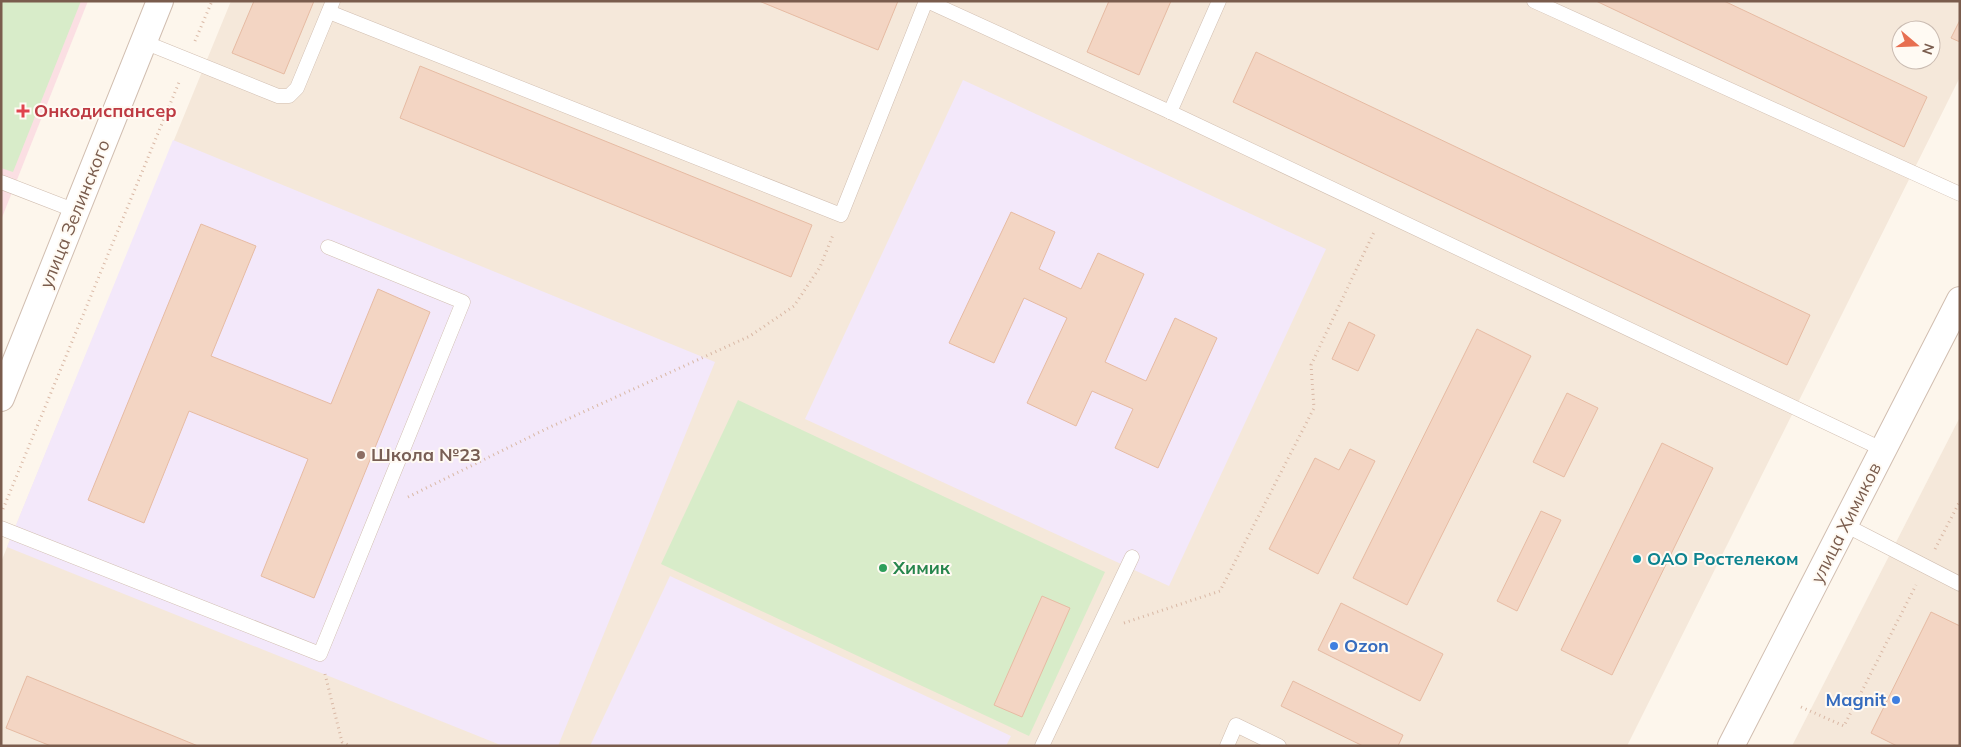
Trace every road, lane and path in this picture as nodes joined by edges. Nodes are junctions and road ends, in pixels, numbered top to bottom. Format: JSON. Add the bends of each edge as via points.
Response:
{"nodes":[{"id":1,"x":160,"y":1,"type":"edge"},
{"id":2,"x":212,"y":1,"type":"edge"},
{"id":3,"x":927,"y":1,"type":"edge"},
{"id":4,"x":1219,"y":1,"type":"edge"},
{"id":5,"x":1534,"y":1,"type":"edge"},
{"id":6,"x":331,"y":7,"type":"edge"},
{"id":7,"x":144,"y":42,"type":"junction"},
{"id":8,"x":188,"y":60,"type":"junction"},
{"id":9,"x":1170,"y":112,"type":"junction"},
{"id":10,"x":1,"y":182,"type":"edge"},
{"id":11,"x":1960,"y":194,"type":"edge"},
{"id":12,"x":76,"y":211,"type":"junction"},
{"id":13,"x":1383,"y":213,"type":"junction"},
{"id":14,"x":841,"y":215,"type":"junction"},
{"id":15,"x":328,"y":247,"type":"dead end"},
{"id":16,"x":1960,"y":300,"type":"edge"},
{"id":17,"x":1,"y":398,"type":"edge"},
{"id":18,"x":1884,"y":450,"type":"junction"},
{"id":19,"x":1960,"y":501,"type":"edge"},
{"id":20,"x":378,"y":512,"type":"junction"},
{"id":21,"x":1,"y":514,"type":"edge"},
{"id":22,"x":1845,"y":525,"type":"junction"},
{"id":23,"x":1,"y":528,"type":"edge"},
{"id":24,"x":1933,"y":552,"type":"dead end"},
{"id":25,"x":1132,"y":557,"type":"dead end"},
{"id":26,"x":1920,"y":578,"type":"dead end"},
{"id":27,"x":1960,"y":584,"type":"edge"},
{"id":28,"x":1095,"y":633,"type":"junction"},
{"id":29,"x":320,"y":654,"type":"junction"},
{"id":30,"x":1801,"y":707,"type":"dead end"},
{"id":31,"x":350,"y":746,"type":"edge"},
{"id":32,"x":1042,"y":746,"type":"edge"},
{"id":33,"x":1227,"y":746,"type":"edge"},
{"id":34,"x":1280,"y":746,"type":"edge"},
{"id":35,"x":1732,"y":746,"type":"edge"}],
"edges":[{"from":1,"to":7,"type":"street","name":"улица Зелинского"},
{"from":2,"to":8,"type":"path"},
{"from":3,"to":9,"type":"lane"},
{"from":3,"to":14,"type":"lane"},
{"from":4,"to":9,"type":"lane"},
{"from":5,"to":11,"type":"lane"},
{"from":6,"to":8,"type":"lane","via":[[297,88],[289,96],[278,96]]},
{"from":6,"to":14,"type":"lane"},
{"from":7,"to":8,"type":"lane"},
{"from":7,"to":12,"type":"street","name":"улица Зелинского"},
{"from":8,"to":21,"type":"path"},
{"from":9,"to":13,"type":"lane"},
{"from":10,"to":12,"type":"lane"},
{"from":12,"to":17,"type":"street","name":"улица Зелинского"},
{"from":13,"to":18,"type":"lane"},
{"from":13,"to":28,"type":"path","via":[[1311,365],[1314,408],[1220,591]]},
{"from":14,"to":20,"type":"path","via":[[820,267],[794,306],[750,336],[548,428]]},
{"from":15,"to":20,"type":"lane","via":[[463,302]]},
{"from":16,"to":18,"type":"street","name":"улица Химиков"},
{"from":18,"to":22,"type":"street","name":"улица Химиков"},
{"from":19,"to":24,"type":"path"},
{"from":20,"to":29,"type":"lane"},
{"from":22,"to":27,"type":"lane"},
{"from":22,"to":35,"type":"street","name":"улица Химиков"},
{"from":23,"to":29,"type":"lane"},
{"from":25,"to":28,"type":"lane"},
{"from":26,"to":30,"type":"path","via":[[1844,726]]},
{"from":28,"to":32,"type":"lane"},
{"from":29,"to":31,"type":"path","via":[[342,742]]},
{"from":33,"to":34,"type":"lane","via":[[1236,725]]}]}
